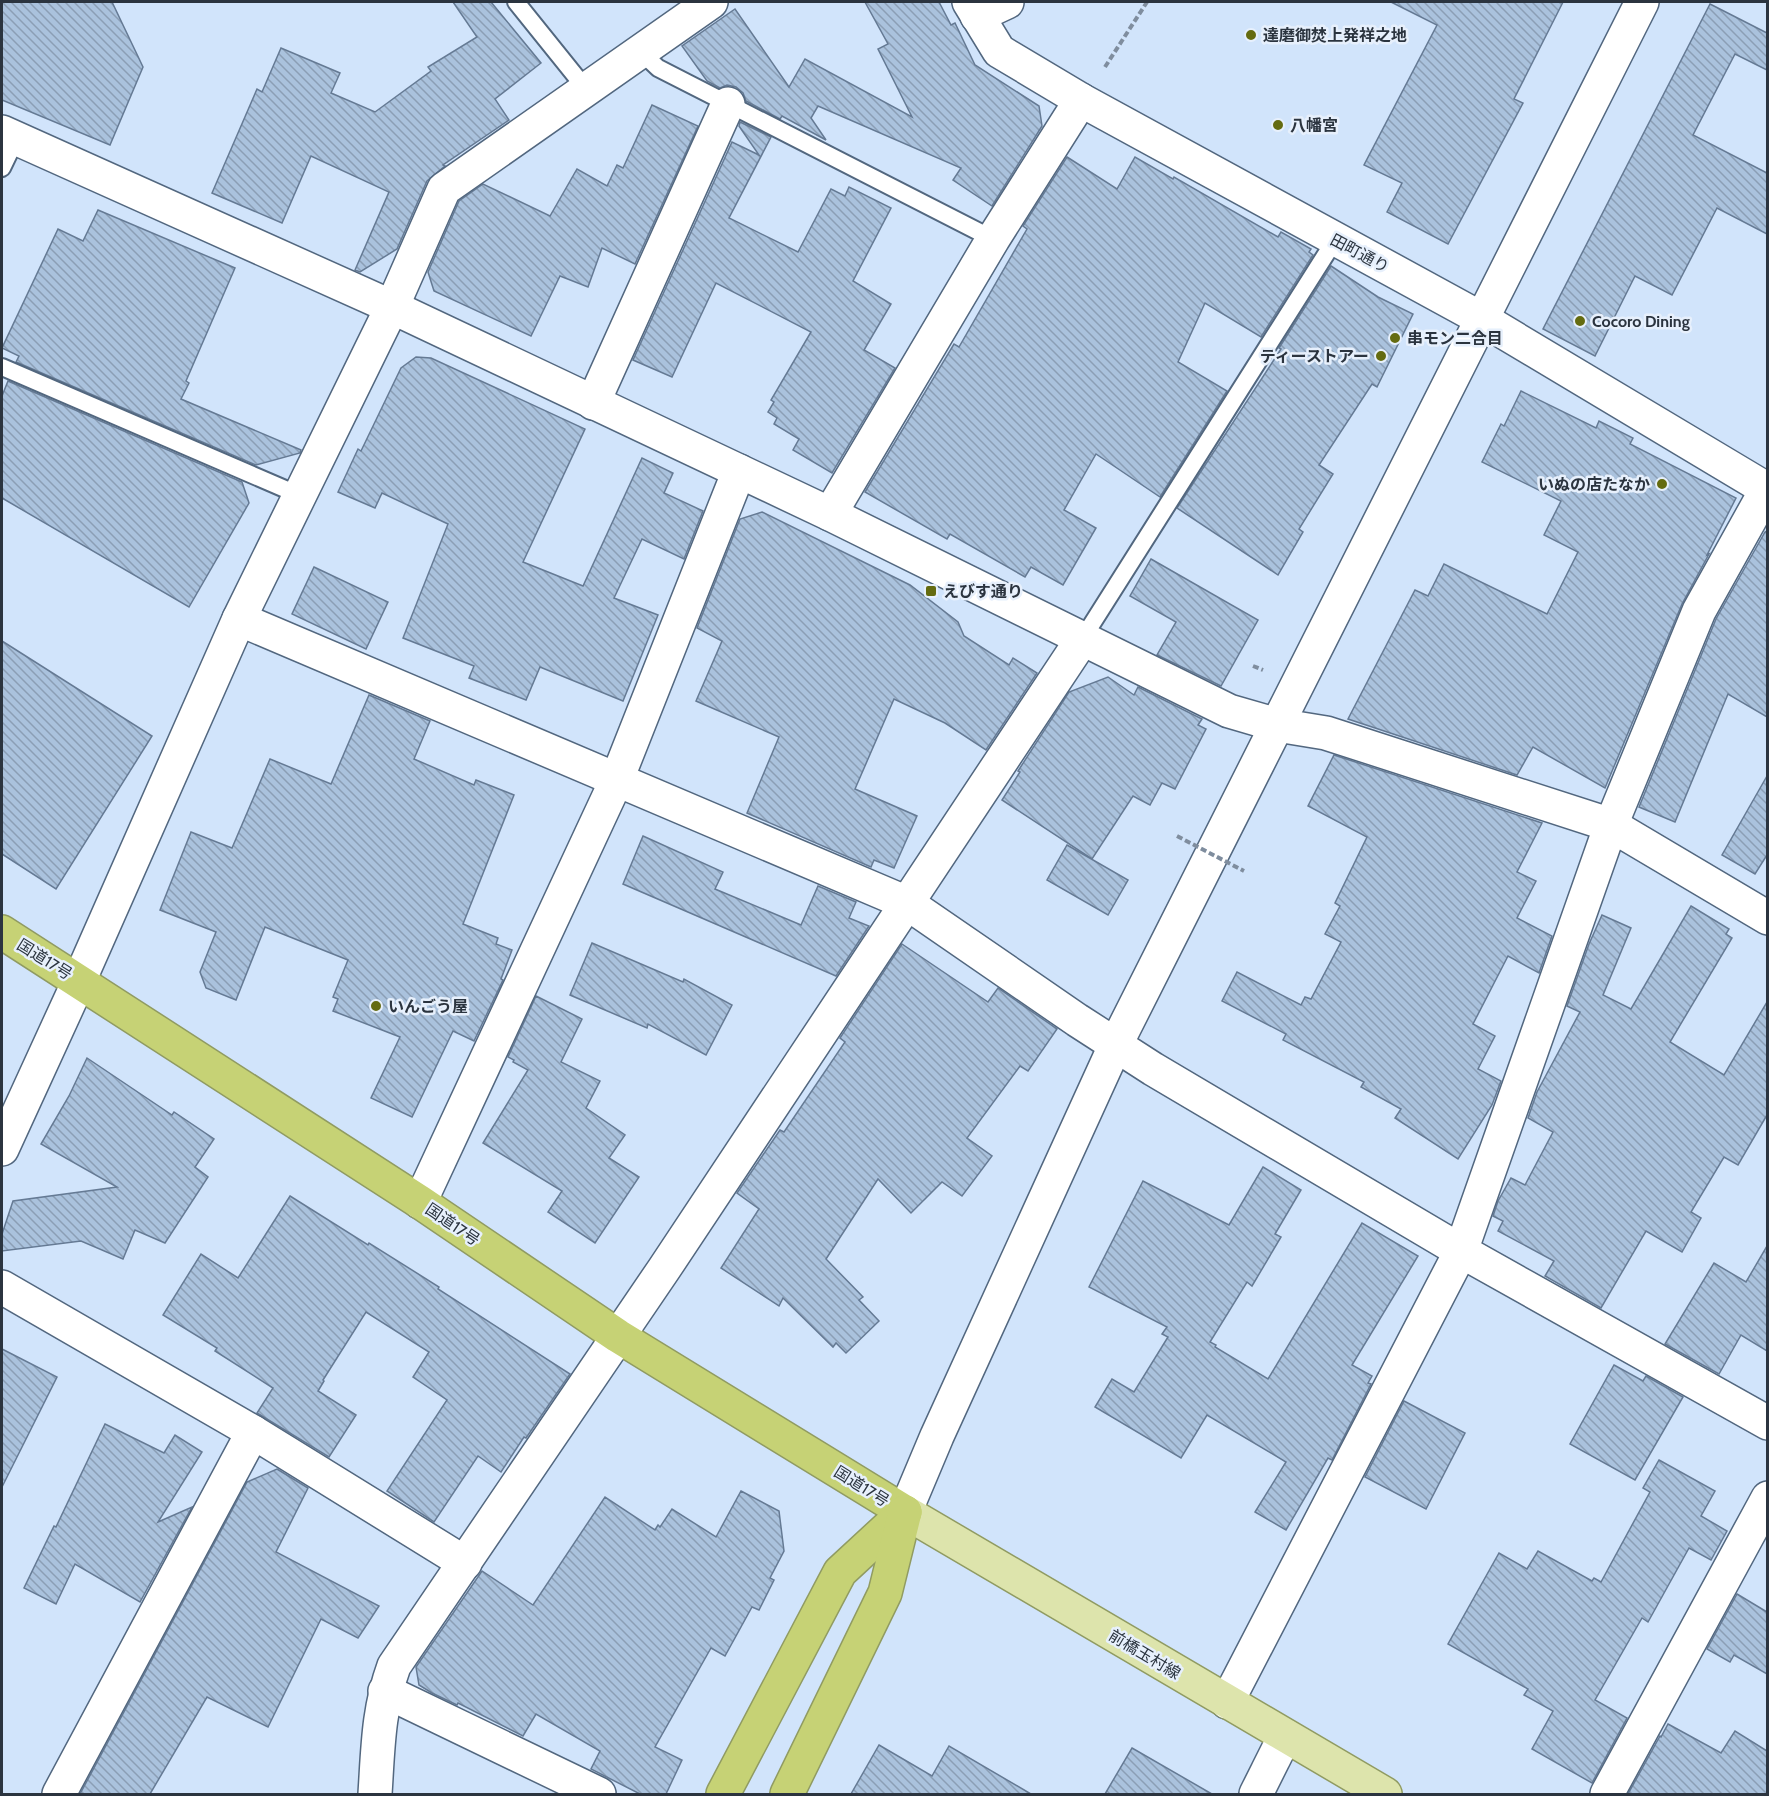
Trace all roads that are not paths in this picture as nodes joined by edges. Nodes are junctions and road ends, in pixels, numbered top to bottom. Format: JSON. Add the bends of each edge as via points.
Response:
{"nodes":[{"id":1,"x":516,"y":2,"type":"edge"},
{"id":2,"x":711,"y":2,"type":"edge"},
{"id":3,"x":1007,"y":2,"type":"edge"},
{"id":4,"x":1642,"y":2,"type":"edge"},
{"id":5,"x":973,"y":9,"type":"edge"},
{"id":6,"x":640,"y":51,"type":"junction"},
{"id":7,"x":586,"y":89,"type":"junction"},
{"id":8,"x":1081,"y":100,"type":"junction"},
{"id":9,"x":728,"y":104,"type":"junction"},
{"id":10,"x":9,"y":136,"type":"edge"},
{"id":11,"x":2,"y":168,"type":"edge"},
{"id":12,"x":993,"y":239,"type":"junction"},
{"id":13,"x":1335,"y":240,"type":"junction"},
{"id":14,"x":392,"y":308,"type":"junction"},
{"id":15,"x":1482,"y":319,"type":"junction"},
{"id":16,"x":2,"y":367,"type":"edge"},
{"id":17,"x":593,"y":403,"type":"junction"},
{"id":18,"x":739,"y":471,"type":"junction"},
{"id":19,"x":1767,"y":489,"type":"edge"},
{"id":20,"x":299,"y":495,"type":"junction"},
{"id":21,"x":830,"y":514,"type":"junction"},
{"id":22,"x":239,"y":619,"type":"junction"},
{"id":23,"x":1083,"y":638,"type":"junction"},
{"id":24,"x":1276,"y":725,"type":"junction"},
{"id":25,"x":617,"y":779,"type":"junction"},
{"id":26,"x":1611,"y":825,"type":"junction"},
{"id":27,"x":907,"y":903,"type":"junction"},
{"id":28,"x":1767,"y":918,"type":"edge"},
{"id":29,"x":2,"y":932,"type":"edge"},
{"id":30,"x":79,"y":981,"type":"junction"},
{"id":31,"x":1115,"y":1046,"type":"junction"},
{"id":32,"x":2,"y":1149,"type":"edge"},
{"id":33,"x":420,"y":1202,"type":"junction"},
{"id":34,"x":1461,"y":1251,"type":"junction"},
{"id":35,"x":2,"y":1287,"type":"edge"},
{"id":36,"x":618,"y":1336,"type":"junction"},
{"id":37,"x":1767,"y":1423,"type":"edge"},
{"id":38,"x":254,"y":1432,"type":"junction"},
{"id":39,"x":1767,"y":1498,"type":"edge"},
{"id":40,"x":905,"y":1512,"type":"junction"},
{"id":41,"x":465,"y":1563,"type":"junction"},
{"id":42,"x":385,"y":1691,"type":"junction"},
{"id":43,"x":1227,"y":1702,"type":"junction"},
{"id":44,"x":1285,"y":1736,"type":"junction"},
{"id":45,"x":59,"y":1794,"type":"edge"},
{"id":46,"x":375,"y":1794,"type":"edge"},
{"id":47,"x":599,"y":1794,"type":"edge"},
{"id":48,"x":723,"y":1794,"type":"edge"},
{"id":49,"x":787,"y":1794,"type":"edge"},
{"id":50,"x":1256,"y":1794,"type":"edge"},
{"id":51,"x":1384,"y":1794,"type":"edge"},
{"id":52,"x":1607,"y":1794,"type":"edge"}],
"edges":[{"from":1,"to":7,"type":"lane"},
{"from":2,"to":6,"type":"street"},
{"from":3,"to":5,"type":"street"},
{"from":4,"to":15,"type":"street"},
{"from":5,"to":8,"type":"street","name":"田町通り","via":[[999,51]]},
{"from":6,"to":7,"type":"street"},
{"from":6,"to":9,"type":"lane","via":[[658,68]]},
{"from":7,"to":14,"type":"street","via":[[444,189]]},
{"from":8,"to":12,"type":"street"},
{"from":8,"to":13,"type":"street","name":"田町通り"},
{"from":9,"to":12,"type":"lane"},
{"from":9,"to":17,"type":"street"},
{"from":10,"to":11,"type":"lane"},
{"from":10,"to":14,"type":"street"},
{"from":12,"to":21,"type":"street"},
{"from":13,"to":15,"type":"street","name":"田町通り"},
{"from":13,"to":23,"type":"lane"},
{"from":14,"to":17,"type":"street"},
{"from":14,"to":20,"type":"street"},
{"from":15,"to":19,"type":"street","name":"田町通り"},
{"from":15,"to":24,"type":"street"},
{"from":16,"to":20,"type":"lane"},
{"from":17,"to":18,"type":"street"},
{"from":18,"to":21,"type":"street"},
{"from":18,"to":25,"type":"street"},
{"from":19,"to":26,"type":"street","via":[[1699,611]]},
{"from":20,"to":22,"type":"street"},
{"from":21,"to":23,"type":"street"},
{"from":22,"to":25,"type":"street"},
{"from":22,"to":30,"type":"street"},
{"from":23,"to":24,"type":"street","via":[[1229,711]]},
{"from":23,"to":27,"type":"street"},
{"from":24,"to":26,"type":"street","via":[[1326,733]]},
{"from":24,"to":31,"type":"street"},
{"from":25,"to":27,"type":"street"},
{"from":25,"to":33,"type":"street"},
{"from":26,"to":28,"type":"street"},
{"from":26,"to":34,"type":"street"},
{"from":27,"to":31,"type":"street"},
{"from":27,"to":36,"type":"street"},
{"from":29,"to":30,"type":"highway","name":"国道17号"},
{"from":30,"to":32,"type":"street"},
{"from":30,"to":33,"type":"highway","name":"国道17号"},
{"from":31,"to":34,"type":"street"},
{"from":31,"to":40,"type":"street"},
{"from":33,"to":36,"type":"highway","name":"国道17号"},
{"from":34,"to":37,"type":"street"},
{"from":34,"to":43,"type":"street"},
{"from":35,"to":38,"type":"street"},
{"from":36,"to":40,"type":"highway","name":"国道17号"},
{"from":36,"to":41,"type":"street"},
{"from":38,"to":41,"type":"street"},
{"from":38,"to":45,"type":"street"},
{"from":39,"to":52,"type":"street"},
{"from":40,"to":43,"type":"main road","name":"前橋玉村線"},
{"from":40,"to":48,"type":"highway","name":"国道17号","via":[[840,1572]]},
{"from":40,"to":49,"type":"highway","name":"国道17号","via":[[885,1593]]},
{"from":41,"to":42,"type":"street","via":[[394,1666]]},
{"from":42,"to":46,"type":"street","via":[[379,1721]]},
{"from":42,"to":47,"type":"street"},
{"from":43,"to":44,"type":"main road","name":"前橋玉村線"},
{"from":44,"to":50,"type":"street"},
{"from":44,"to":51,"type":"main road","name":"前橋玉村線"}]}
